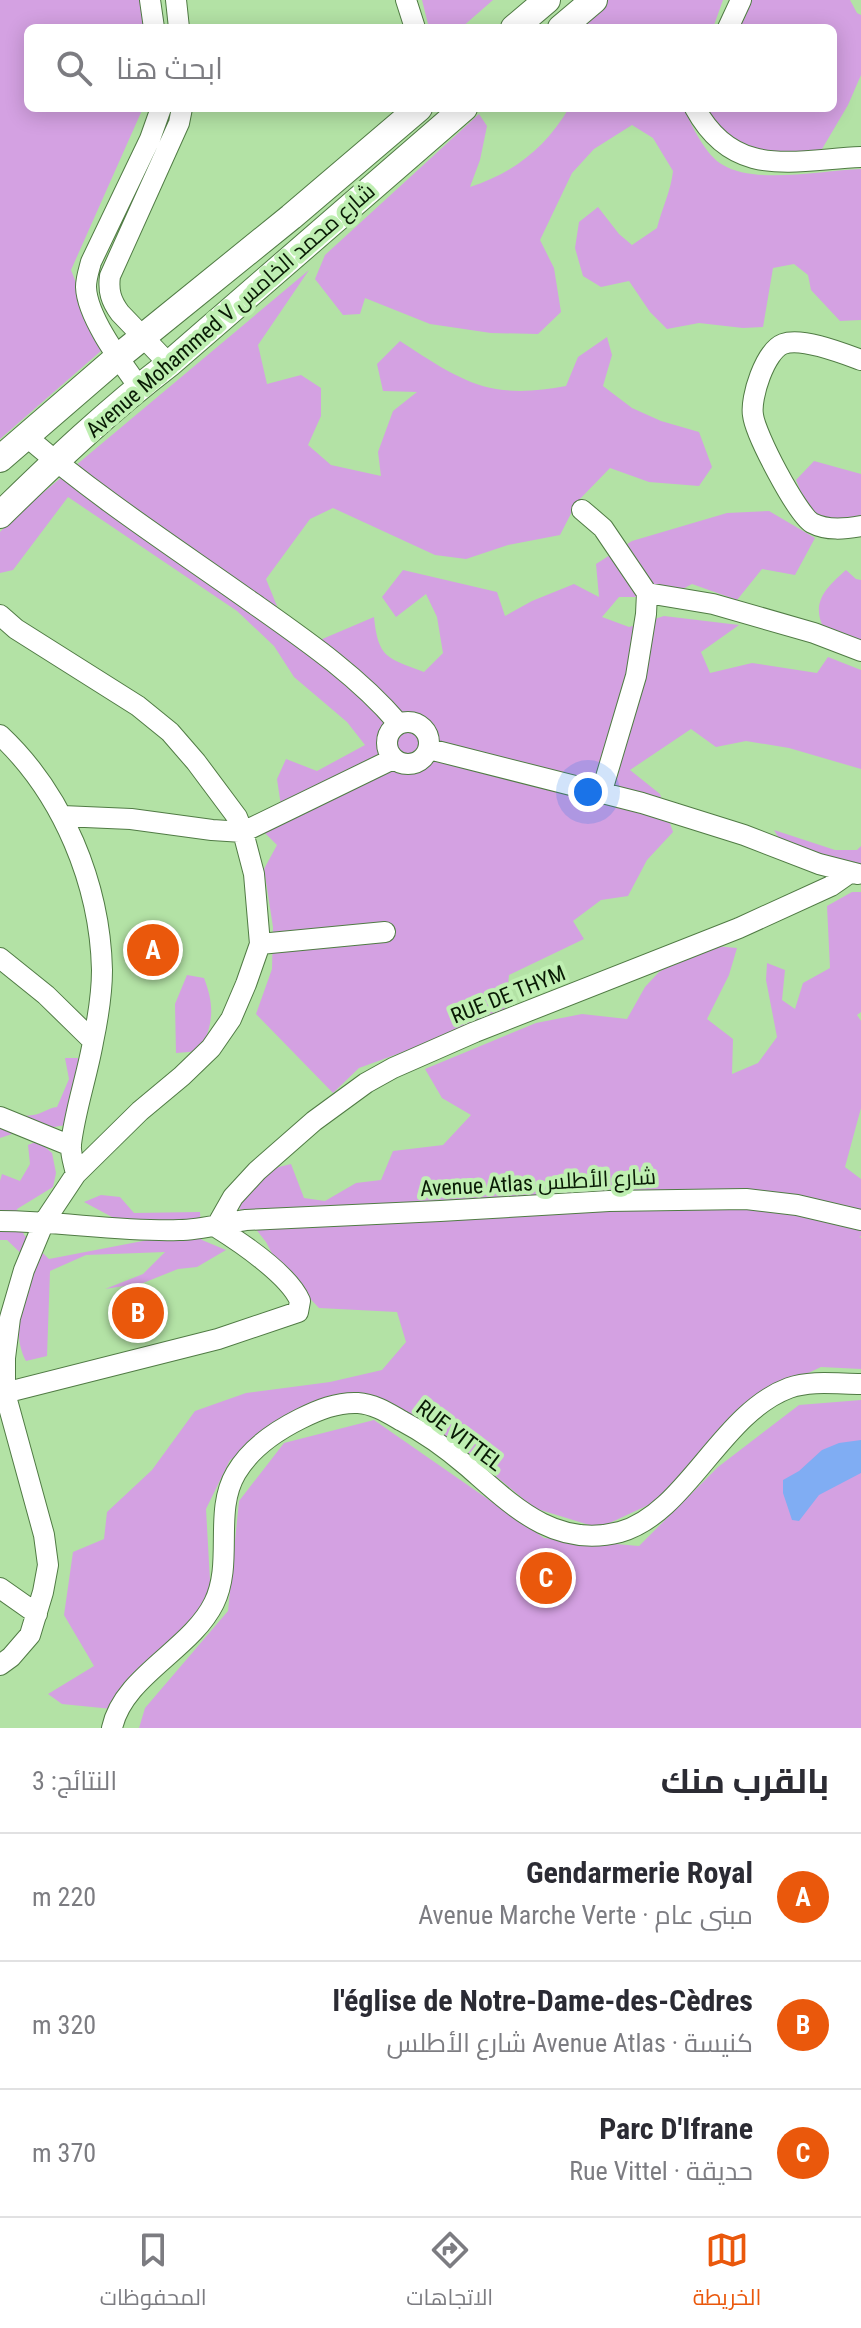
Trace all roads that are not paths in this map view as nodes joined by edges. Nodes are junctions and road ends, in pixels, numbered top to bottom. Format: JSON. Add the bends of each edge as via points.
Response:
{"nodes":[{"id":1,"x":150,"y":0,"type":"edge"},
{"id":2,"x":176,"y":0,"type":"edge"},
{"id":3,"x":406,"y":0,"type":"edge"},
{"id":4,"x":547,"y":0,"type":"edge"},
{"id":5,"x":594,"y":0,"type":"edge"},
{"id":6,"x":741,"y":0,"type":"edge"},
{"id":7,"x":153,"y":24,"type":"edge"},
{"id":8,"x":179,"y":24,"type":"edge"},
{"id":9,"x":414,"y":24,"type":"edge"},
{"id":10,"x":519,"y":24,"type":"edge"},
{"id":11,"x":566,"y":24,"type":"edge"},
{"id":12,"x":730,"y":24,"type":"edge"},
{"id":13,"x":160,"y":112,"type":"edge"},
{"id":14,"x":181,"y":112,"type":"edge"},
{"id":15,"x":414,"y":112,"type":"edge"},
{"id":16,"x":459,"y":112,"type":"edge"},
{"id":17,"x":698,"y":112,"type":"edge"},
{"id":18,"x":861,"y":157,"type":"edge"},
{"id":19,"x":143,"y":337,"type":"junction"},
{"id":20,"x":118,"y":357,"type":"junction"},
{"id":21,"x":861,"y":360,"type":"edge"},
{"id":22,"x":169,"y":364,"type":"junction"},
{"id":23,"x":139,"y":387,"type":"junction"},
{"id":24,"x":27,"y":437,"type":"junction"},
{"id":25,"x":0,"y":459,"type":"edge"},
{"id":26,"x":56,"y":461,"type":"junction"},
{"id":27,"x":582,"y":510,"type":"dead end"},
{"id":28,"x":0,"y":515,"type":"edge"},
{"id":29,"x":861,"y":526,"type":"edge"},
{"id":30,"x":647,"y":593,"type":"junction"},
{"id":31,"x":5,"y":624,"type":"edge"},
{"id":32,"x":861,"y":651,"type":"edge"},
{"id":33,"x":398,"y":723,"type":"junction"},
{"id":34,"x":0,"y":735,"type":"edge"},
{"id":35,"x":429,"y":749,"type":"junction"},
{"id":36,"x":393,"y":759,"type":"junction"},
{"id":37,"x":601,"y":794,"type":"junction"},
{"id":38,"x":62,"y":816,"type":"junction"},
{"id":39,"x":243,"y":832,"type":"junction"},
{"id":40,"x":856,"y":873,"type":"edge"},
{"id":41,"x":385,"y":932,"type":"dead end"},
{"id":42,"x":260,"y":944,"type":"junction"},
{"id":43,"x":0,"y":958,"type":"edge"},
{"id":44,"x":93,"y":1041,"type":"junction"},
{"id":45,"x":0,"y":1117,"type":"edge"},
{"id":46,"x":71,"y":1146,"type":"junction"},
{"id":47,"x":76,"y":1174,"type":"junction"},
{"id":48,"x":861,"y":1220,"type":"edge"},
{"id":49,"x":0,"y":1221,"type":"edge"},
{"id":50,"x":44,"y":1222,"type":"junction"},
{"id":51,"x":216,"y":1227,"type":"junction"},
{"id":52,"x":861,"y":1229,"type":"edge"},
{"id":53,"x":5,"y":1318,"type":"edge"},
{"id":54,"x":861,"y":1384,"type":"edge"},
{"id":55,"x":3,"y":1394,"type":"edge"},
{"id":56,"x":0,"y":1588,"type":"edge"},
{"id":57,"x":37,"y":1614,"type":"junction"},
{"id":58,"x":0,"y":1665,"type":"edge"},
{"id":59,"x":112,"y":1728,"type":"edge"}],
"edges":[{"from":1,"to":7,"type":"street"},
{"from":2,"to":8,"type":"street"},
{"from":3,"to":9,"type":"street"},
{"from":4,"to":10,"type":"main road"},
{"from":5,"to":11,"type":"main road"},
{"from":6,"to":12,"type":"street"},
{"from":13,"to":20,"type":"street","via":[[86,283],[91,309]]},
{"from":14,"to":19,"type":"street","via":[[110,276],[114,305]]},
{"from":15,"to":19,"type":"main road","name":"Avenue Mohammed V شارع محمد الخامس"},
{"from":16,"to":22,"type":"main road","name":"Avenue Mohammed V شارع محمد الخامس"},
{"from":17,"to":18,"type":"street","via":[[720,142],[747,157],[780,162]]},
{"from":19,"to":20,"type":"main road","name":"Avenue Mohammed V شارع محمد الخامس"},
{"from":19,"to":22,"type":"street"},
{"from":20,"to":23,"type":"street"},
{"from":20,"to":24,"type":"main road","name":"Avenue Mohammed V شارع محمد الخامس"},
{"from":21,"to":29,"type":"street","via":[[820,347],[782,344],[775,348],[752,400],[759,434],[804,517],[835,529]]},
{"from":22,"to":23,"type":"main road","name":"Avenue Mohammed V شارع محمد الخامس"},
{"from":23,"to":26,"type":"main road","name":"Avenue Mohammed V شارع محمد الخامس"},
{"from":24,"to":25,"type":"main road","name":"Avenue Mohammed V شارع محمد الخامس"},
{"from":24,"to":26,"type":"street"},
{"from":26,"to":28,"type":"main road","name":"Avenue Mohammed V شارع محمد الخامس"},
{"from":26,"to":33,"type":"street","via":[[320,651]]},
{"from":27,"to":30,"type":"street","via":[[603,528]]},
{"from":30,"to":32,"type":"street","via":[[713,604]]},
{"from":30,"to":37,"type":"street","via":[[636,676]]},
{"from":31,"to":39,"type":"street","via":[[138,706],[170,732]]},
{"from":33,"to":35,"type":"street","via":[[422,726]]},
{"from":33,"to":36,"type":"street","via":[[387,736]]},
{"from":34,"to":38,"type":"street","via":[[33,768]]},
{"from":35,"to":36,"type":"street","via":[[418,762]]},
{"from":35,"to":37,"type":"street"},
{"from":36,"to":39,"type":"street"},
{"from":37,"to":40,"type":"street","via":[[698,819]]},
{"from":38,"to":39,"type":"street"},
{"from":38,"to":44,"type":"street","via":[[82,865],[100,938],[101,994]]},
{"from":39,"to":42,"type":"street","via":[[254,874]]},
{"from":40,"to":51,"type":"street","name":"RUE DE THYM","via":[[739,928],[393,1068],[314,1121],[257,1171],[233,1197]]},
{"from":41,"to":42,"type":"street"},
{"from":42,"to":47,"type":"street","via":[[231,1019],[211,1048]]},
{"from":43,"to":44,"type":"street"},
{"from":44,"to":46,"type":"street"},
{"from":45,"to":46,"type":"street"},
{"from":46,"to":47,"type":"street"},
{"from":47,"to":50,"type":"street"},
{"from":48,"to":51,"type":"street","name":"Avenue Atlas شارع الأطلس","via":[[772,1201],[719,1199],[246,1220]]},
{"from":49,"to":50,"type":"street","name":"Avenue Atlas شارع الأطلس"},
{"from":50,"to":51,"type":"street","name":"Avenue Atlas شارع الأطلس","via":[[165,1230]]},
{"from":50,"to":53,"type":"street"},
{"from":51,"to":52,"type":"street","name":"Avenue Atlas شارع الأطلس","via":[[718,1207],[798,1214]]},
{"from":51,"to":55,"type":"street","via":[[250,1249],[290,1287],[300,1301],[298,1312],[218,1339]]},
{"from":53,"to":55,"type":"street"},
{"from":54,"to":59,"type":"street","name":"RUE VITTEL","via":[[812,1384],[776,1394],[731,1430],[664,1506],[641,1524],[588,1535],[533,1520],[421,1431],[384,1411],[356,1403],[320,1409],[281,1428],[235,1473],[225,1506],[219,1590],[213,1605],[135,1688]]},
{"from":55,"to":57,"type":"street","via":[[44,1535],[48,1565]]},
{"from":56,"to":57,"type":"street"},
{"from":57,"to":58,"type":"street","via":[[30,1635]]}]}
